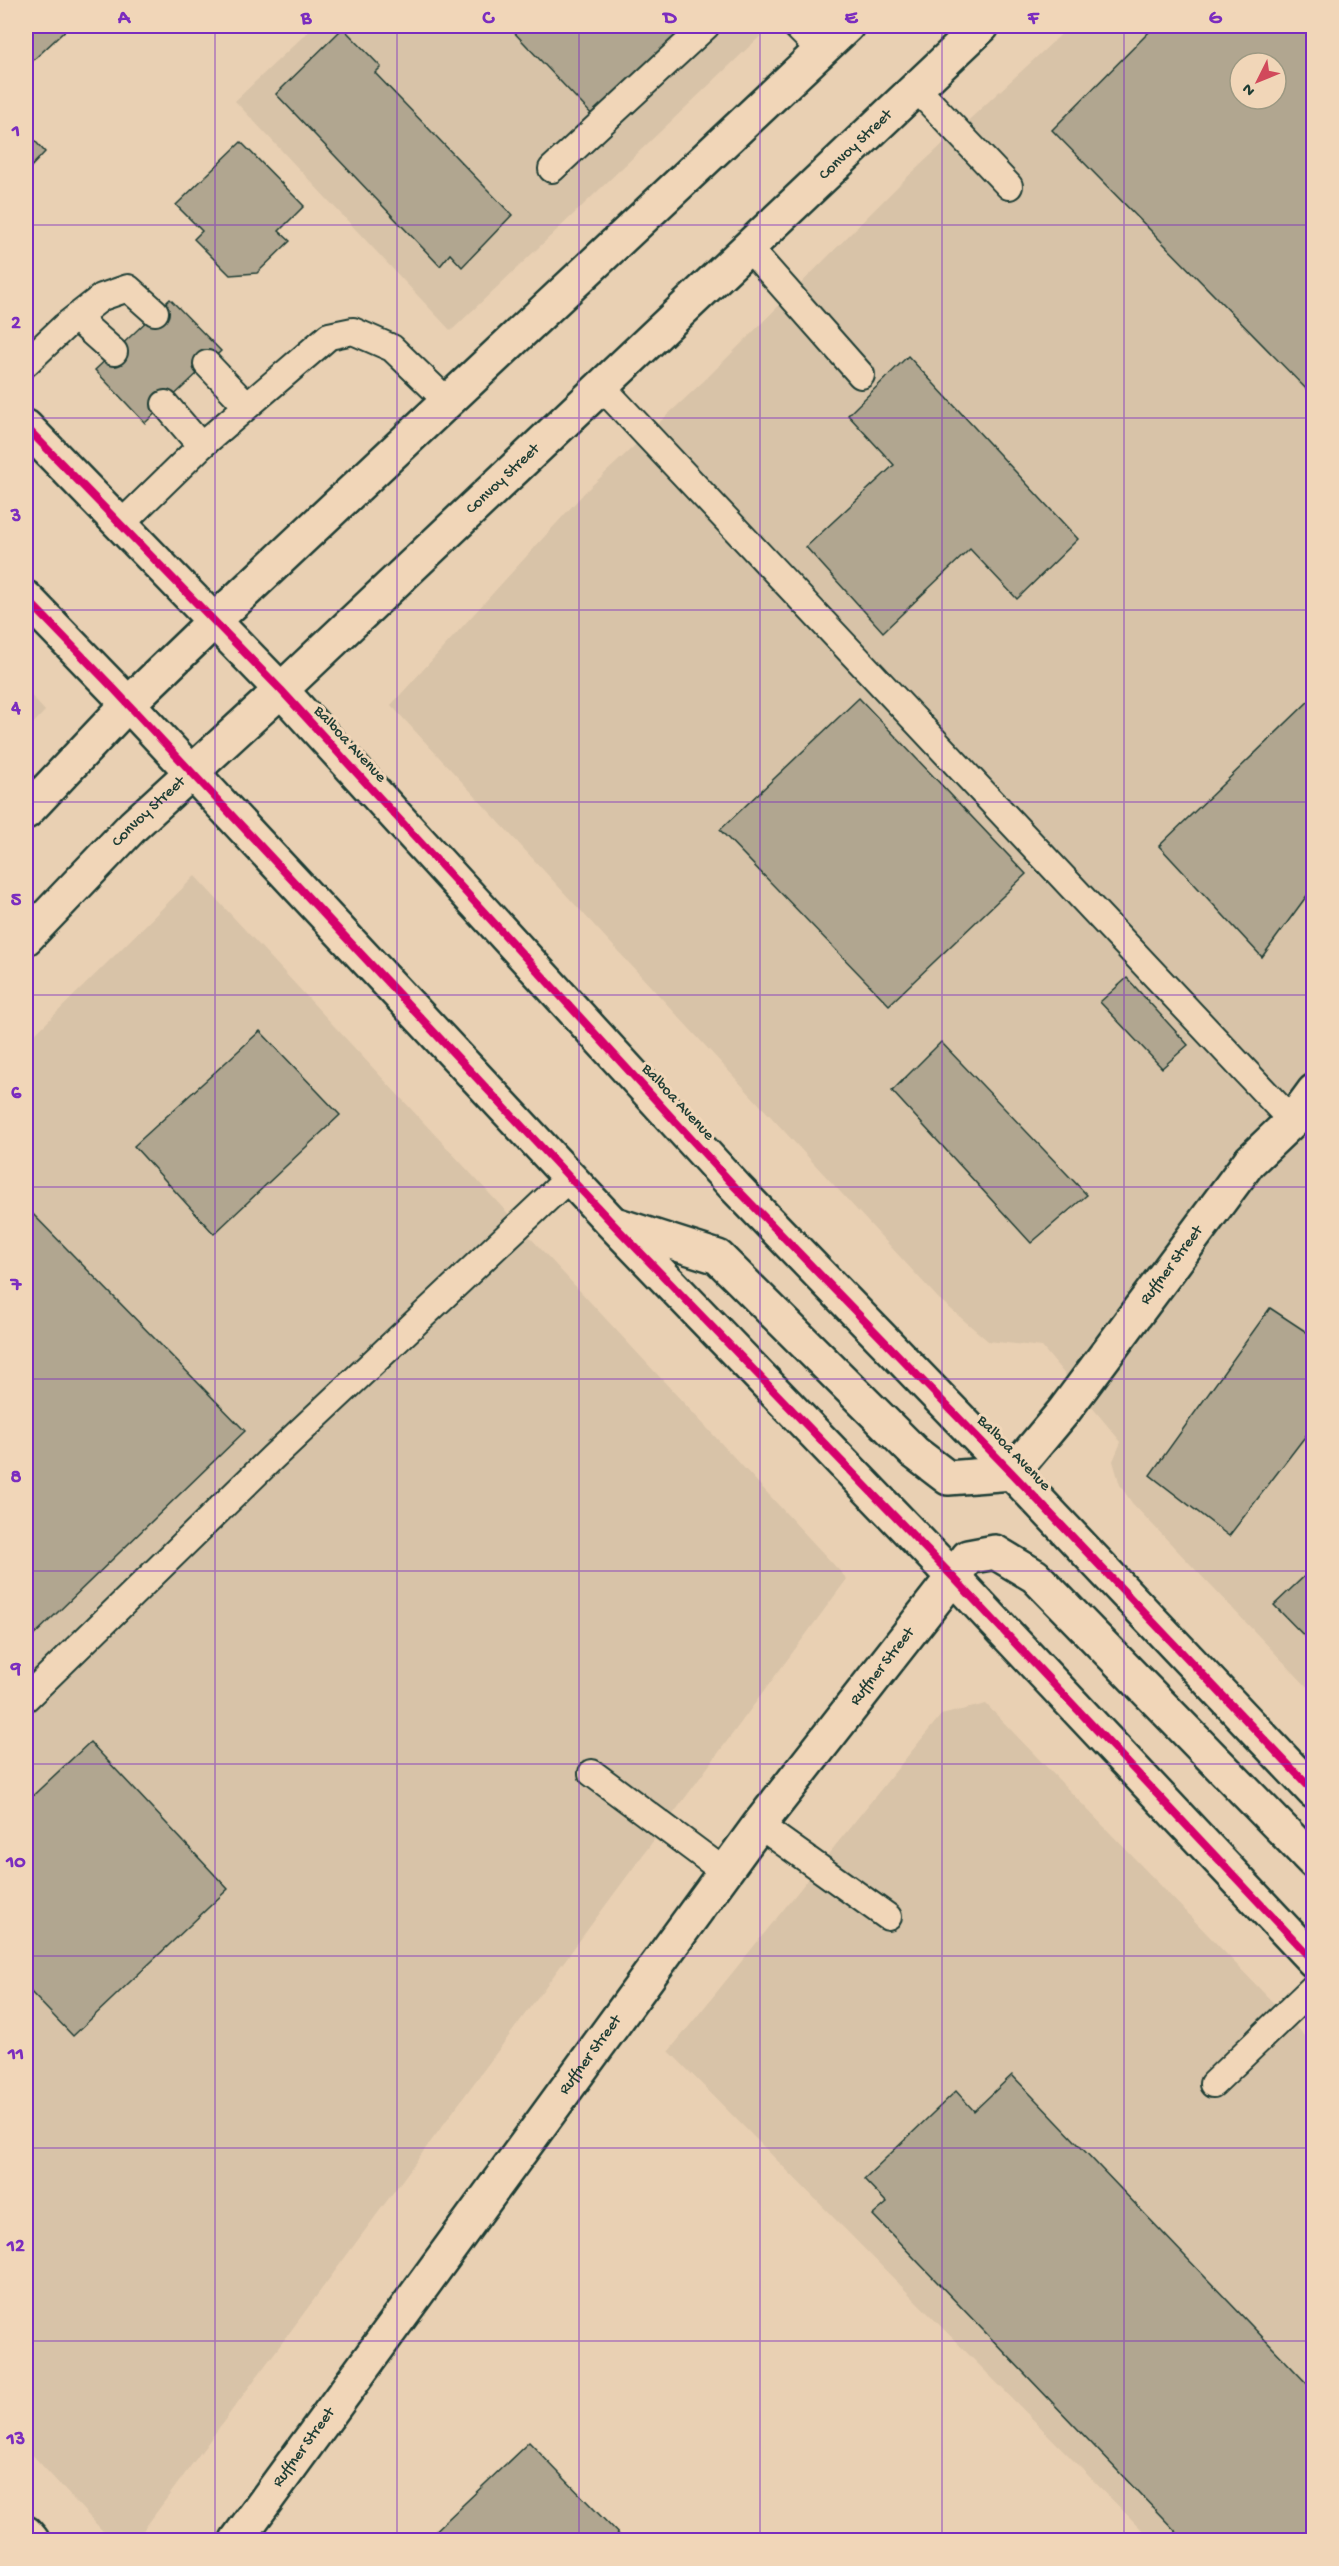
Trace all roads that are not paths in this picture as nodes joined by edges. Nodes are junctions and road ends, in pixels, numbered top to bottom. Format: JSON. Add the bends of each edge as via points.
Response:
{"nodes":[{"id":1,"x":706,"y":26,"type":"edge"},
{"id":2,"x":796,"y":26,"type":"edge"},
{"id":3,"x":846,"y":26,"type":"edge"},
{"id":4,"x":982,"y":26,"type":"edge"},
{"id":5,"x":820,"y":50,"type":"junction"},
{"id":6,"x":916,"y":88,"type":"junction"},
{"id":7,"x":552,"y":169,"type":"dead end"},
{"id":8,"x":1009,"y":186,"type":"dead end"},
{"id":9,"x":748,"y":247,"type":"junction"},
{"id":10,"x":155,"y":312,"type":"dead end"},
{"id":11,"x":76,"y":318,"type":"junction"},
{"id":12,"x":114,"y":352,"type":"dead end"},
{"id":13,"x":26,"y":363,"type":"edge"},
{"id":14,"x":207,"y":364,"type":"dead end"},
{"id":15,"x":861,"y":375,"type":"dead end"},
{"id":16,"x":601,"y":386,"type":"junction"},
{"id":17,"x":447,"y":401,"type":"junction"},
{"id":18,"x":165,"y":404,"type":"dead end"},
{"id":19,"x":247,"y":406,"type":"junction"},
{"id":20,"x":26,"y":427,"type":"edge"},
{"id":21,"x":201,"y":446,"type":"junction"},
{"id":22,"x":120,"y":525,"type":"junction"},
{"id":23,"x":26,"y":598,"type":"edge"},
{"id":24,"x":214,"y":621,"type":"junction"},
{"id":25,"x":281,"y":690,"type":"junction"},
{"id":26,"x":128,"y":704,"type":"junction"},
{"id":27,"x":191,"y":771,"type":"junction"},
{"id":28,"x":26,"y":812,"type":"edge"},
{"id":29,"x":26,"y":938,"type":"edge"},
{"id":30,"x":1314,"y":1091,"type":"edge"},
{"id":31,"x":1292,"y":1121,"type":"junction"},
{"id":32,"x":570,"y":1178,"type":"junction"},
{"id":33,"x":613,"y":1224,"type":"junction"},
{"id":34,"x":1012,"y":1473,"type":"junction"},
{"id":35,"x":953,"y":1577,"type":"junction"},
{"id":36,"x":26,"y":1698,"type":"edge"},
{"id":37,"x":592,"y":1773,"type":"dead end"},
{"id":38,"x":1314,"y":1792,"type":"edge"},
{"id":39,"x":759,"y":1825,"type":"junction"},
{"id":40,"x":1314,"y":1862,"type":"edge"},
{"id":41,"x":725,"y":1872,"type":"junction"},
{"id":42,"x":888,"y":1917,"type":"dead end"},
{"id":43,"x":1314,"y":1960,"type":"edge"},
{"id":44,"x":1314,"y":1987,"type":"edge"},
{"id":45,"x":1213,"y":2084,"type":"dead end"},
{"id":46,"x":26,"y":2533,"type":"edge"},
{"id":47,"x":32,"y":2541,"type":"edge"},
{"id":48,"x":237,"y":2541,"type":"edge"}],
"edges":[{"from":1,"to":7,"type":"lane"},
{"from":2,"to":5,"type":"lane"},
{"from":3,"to":5,"type":"main road"},
{"from":4,"to":6,"type":"main road","name":"Convoy Street"},
{"from":5,"to":17,"type":"main road"},
{"from":6,"to":8,"type":"lane"},
{"from":6,"to":9,"type":"main road","name":"Convoy Street"},
{"from":9,"to":15,"type":"lane"},
{"from":9,"to":16,"type":"main road","name":"Convoy Street"},
{"from":10,"to":11,"type":"lane","via":[[128,288],[102,297]]},
{"from":11,"to":12,"type":"lane"},
{"from":11,"to":13,"type":"lane"},
{"from":14,"to":19,"type":"lane"},
{"from":16,"to":25,"type":"main road","name":"Convoy Street"},
{"from":16,"to":31,"type":"lane"},
{"from":17,"to":19,"type":"lane","via":[[392,348],[352,331],[329,336]]},
{"from":17,"to":24,"type":"main road"},
{"from":18,"to":21,"type":"lane"},
{"from":19,"to":21,"type":"lane"},
{"from":20,"to":22,"type":"main road","name":"Balboa Avenue"},
{"from":21,"to":22,"type":"lane"},
{"from":22,"to":24,"type":"main road","name":"Balboa Avenue"},
{"from":23,"to":26,"type":"main road"},
{"from":24,"to":25,"type":"main road","name":"Balboa Avenue"},
{"from":24,"to":26,"type":"main road"},
{"from":25,"to":27,"type":"main road","name":"Convoy Street"},
{"from":25,"to":34,"type":"main road","name":"Balboa Avenue","via":[[736,1188]]},
{"from":26,"to":27,"type":"main road"},
{"from":26,"to":28,"type":"main road"},
{"from":27,"to":29,"type":"main road","name":"Convoy Street"},
{"from":27,"to":32,"type":"main road"},
{"from":30,"to":31,"type":"main road","name":"Ruffner Street"},
{"from":31,"to":34,"type":"main road","name":"Ruffner Street","via":[[1250,1162],[1064,1411]]},
{"from":32,"to":33,"type":"main road"},
{"from":32,"to":36,"type":"lane","via":[[272,1458]]},
{"from":33,"to":34,"type":"main road","via":[[718,1257],[914,1452],[948,1478]]},
{"from":33,"to":35,"type":"main road"},
{"from":34,"to":38,"type":"main road","name":"Balboa Avenue"},
{"from":35,"to":39,"type":"main road","name":"Ruffner Street"},
{"from":35,"to":40,"type":"main road","name":"Ruffner Street","via":[[968,1557],[995,1552],[1035,1576]]},
{"from":35,"to":43,"type":"main road"},
{"from":37,"to":41,"type":"lane"},
{"from":39,"to":41,"type":"main road","name":"Ruffner Street"},
{"from":39,"to":42,"type":"lane"},
{"from":41,"to":48,"type":"main road","name":"Ruffner Street"},
{"from":44,"to":45,"type":"lane"},
{"from":46,"to":47,"type":"main road"}]}
